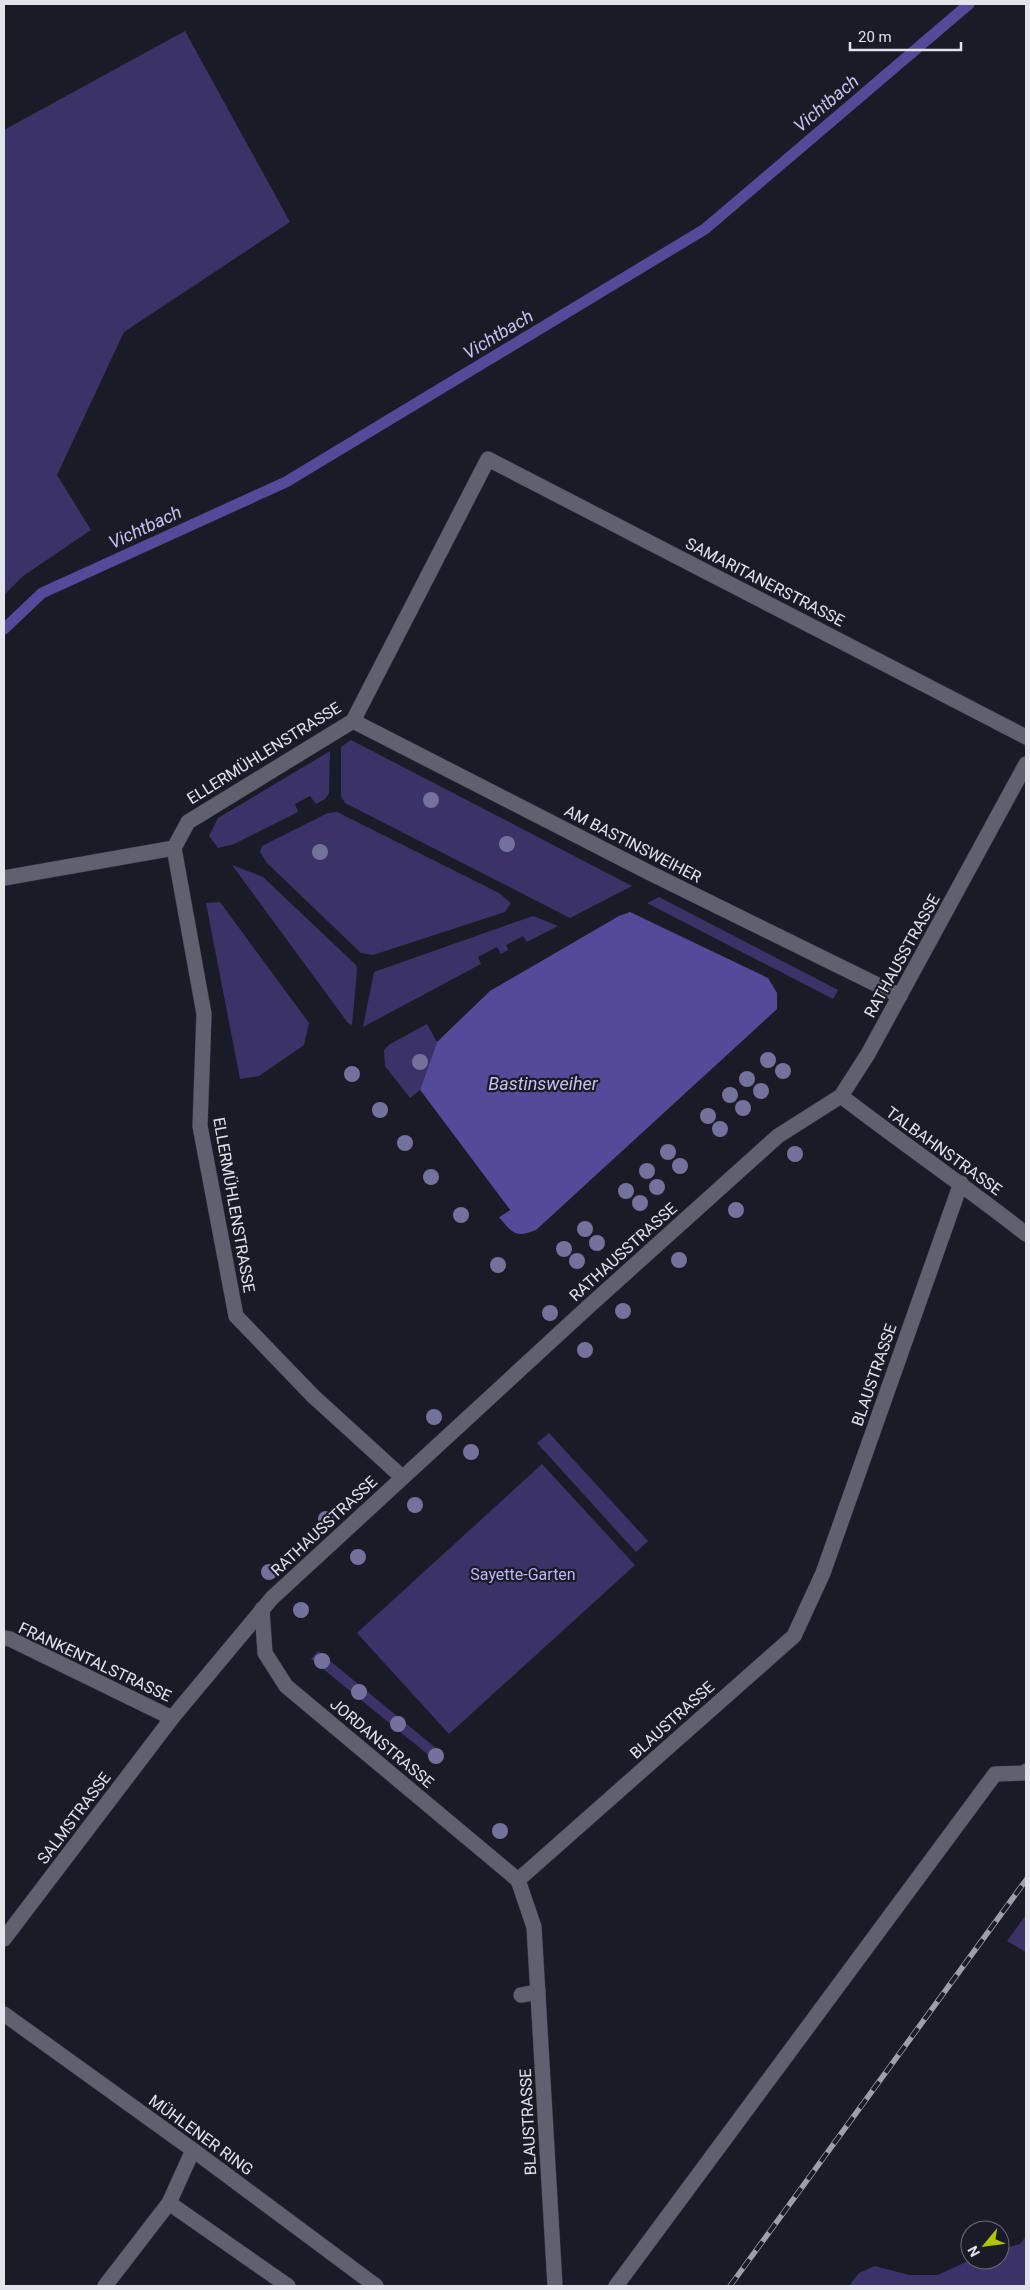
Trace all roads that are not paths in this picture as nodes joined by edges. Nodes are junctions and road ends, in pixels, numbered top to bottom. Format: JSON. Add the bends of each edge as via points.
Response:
{"nodes":[{"id":1,"x":488,"y":459,"type":"joint"},
{"id":2,"x":353,"y":721,"type":"junction"},
{"id":3,"x":1026,"y":737,"type":"edge"},
{"id":4,"x":1026,"y":764,"type":"edge"},
{"id":5,"x":174,"y":848,"type":"junction"},
{"id":6,"x":4,"y":878,"type":"edge"},
{"id":7,"x":900,"y":996,"type":"junction"},
{"id":8,"x":841,"y":1096,"type":"junction"},
{"id":9,"x":961,"y":1183,"type":"junction"},
{"id":10,"x":1026,"y":1234,"type":"edge"},
{"id":11,"x":402,"y":1477,"type":"junction"},
{"id":12,"x":262,"y":1609,"type":"junction"},
{"id":13,"x":7,"y":1639,"type":"edge"},
{"id":14,"x":172,"y":1718,"type":"junction"},
{"id":15,"x":1026,"y":1770,"type":"edge"},
{"id":16,"x":518,"y":1880,"type":"junction"},
{"id":17,"x":4,"y":1939,"type":"edge"},
{"id":18,"x":538,"y":1992,"type":"junction"},
{"id":19,"x":521,"y":1995,"type":"dead end"},
{"id":20,"x":4,"y":2014,"type":"edge"},
{"id":21,"x":193,"y":2150,"type":"junction"},
{"id":22,"x":169,"y":2204,"type":"junction"},
{"id":23,"x":106,"y":2286,"type":"edge"},
{"id":24,"x":288,"y":2286,"type":"edge"},
{"id":25,"x":376,"y":2286,"type":"edge"},
{"id":26,"x":555,"y":2286,"type":"edge"},
{"id":27,"x":616,"y":2286,"type":"edge"}],
"edges":[{"from":1,"to":2,"type":"street","name":"ELLERMÜHLENSTRASSE"},
{"from":1,"to":3,"type":"street","name":"SAMARITANERSTRASSE"},
{"from":2,"to":5,"type":"street","name":"ELLERMÜHLENSTRASSE","via":[[188,822]]},
{"from":2,"to":7,"type":"street","name":"AM BASTINSWEIHER"},
{"from":4,"to":7,"type":"street","name":"RATHAUSSTRASSE"},
{"from":5,"to":6,"type":"street"},
{"from":5,"to":11,"type":"street","name":"ELLERMÜHLENSTRASSE","via":[[204,1014],[200,1126],[236,1316],[312,1396]]},
{"from":7,"to":8,"type":"street","name":"RATHAUSSTRASSE"},
{"from":8,"to":9,"type":"street","name":"TALBAHNSTRASSE"},
{"from":8,"to":11,"type":"street","name":"RATHAUSSTRASSE","via":[[778,1136]]},
{"from":9,"to":10,"type":"street","name":"TALBAHNSTRASSE"},
{"from":9,"to":16,"type":"street","name":"BLAUSTRASSE","via":[[823,1573],[794,1636]]},
{"from":11,"to":12,"type":"street","name":"RATHAUSSTRASSE"},
{"from":12,"to":14,"type":"street","name":"RATHAUSSTRASSE"},
{"from":12,"to":16,"type":"street","name":"JORDANSTRASSE","via":[[266,1653],[286,1686]]},
{"from":13,"to":14,"type":"street","name":"FRANKENTALSTRASSE"},
{"from":14,"to":17,"type":"street","name":"SALMSTRASSE"},
{"from":15,"to":27,"type":"street","via":[[995,1774]]},
{"from":16,"to":18,"type":"street","name":"BLAUSTRASSE","via":[[534,1927]]},
{"from":18,"to":19,"type":"street"},
{"from":18,"to":26,"type":"street","name":"BLAUSTRASSE"},
{"from":20,"to":21,"type":"street","name":"MÜHLENER RING"},
{"from":21,"to":22,"type":"street"},
{"from":21,"to":25,"type":"street","name":"MÜHLENER RING"},
{"from":22,"to":23,"type":"street"},
{"from":22,"to":24,"type":"street"}]}
